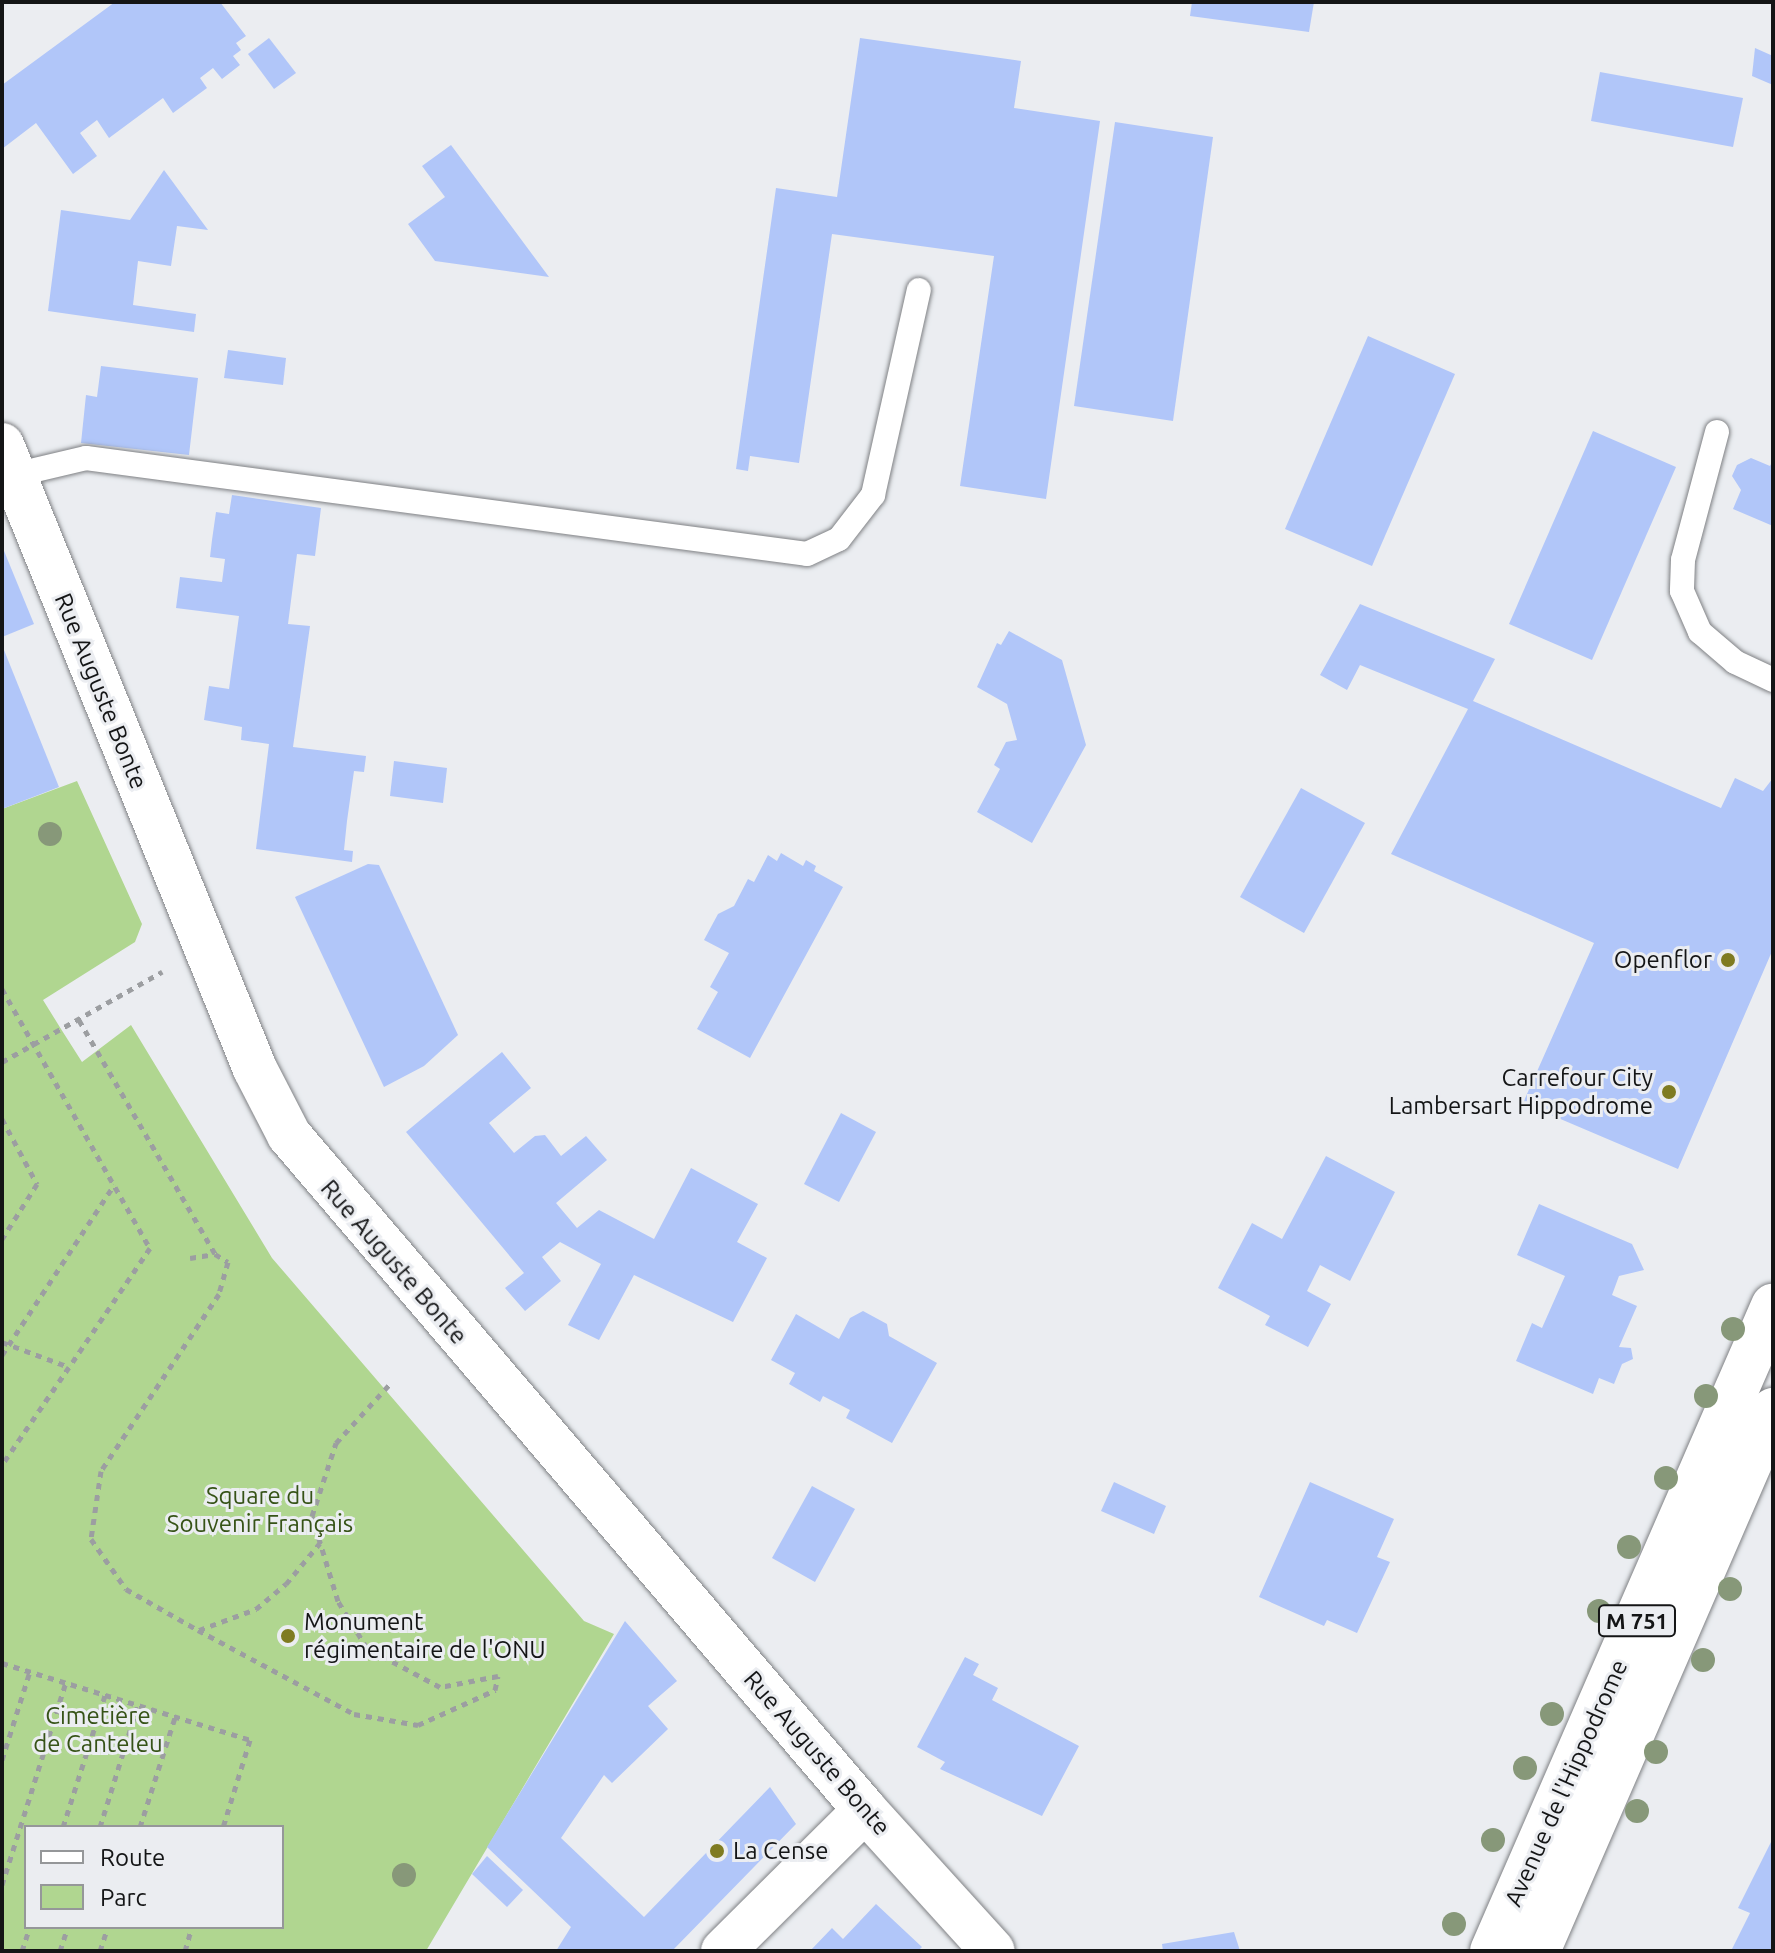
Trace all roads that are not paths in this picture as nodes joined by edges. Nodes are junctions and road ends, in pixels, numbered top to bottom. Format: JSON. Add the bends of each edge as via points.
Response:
{"nodes":[{"id":1,"x":919,"y":290,"type":"dead end"},
{"id":2,"x":1717,"y":432,"type":"dead end"},
{"id":3,"x":8,"y":460,"type":"edge"},
{"id":4,"x":1773,"y":680,"type":"edge"},
{"id":5,"x":1773,"y":1306,"type":"edge"},
{"id":6,"x":1773,"y":1410,"type":"edge"},
{"id":7,"x":865,"y":1810,"type":"junction"},
{"id":8,"x":723,"y":1951,"type":"edge"},
{"id":9,"x":993,"y":1951,"type":"edge"},
{"id":10,"x":1492,"y":1951,"type":"edge"},
{"id":11,"x":1538,"y":1951,"type":"edge"}],
"edges":[{"from":1,"to":3,"type":"lane","via":[[873,495],[839,539],[807,554],[86,458]]},
{"from":2,"to":4,"type":"lane","via":[[1683,560],[1682,591],[1700,632],[1735,662]]},
{"from":3,"to":7,"type":"street","name":"Rue Auguste Bonte","via":[[272,1107],[312,1166]]},
{"from":5,"to":10,"type":"street","name":"Avenue de l'Hippodrome","number":"M 751"},
{"from":6,"to":11,"type":"street","name":"Avenue de l'Hippodrome","number":"M 751"},
{"from":7,"to":8,"type":"street"},
{"from":7,"to":9,"type":"street","name":"Rue Auguste Bonte"}]}
